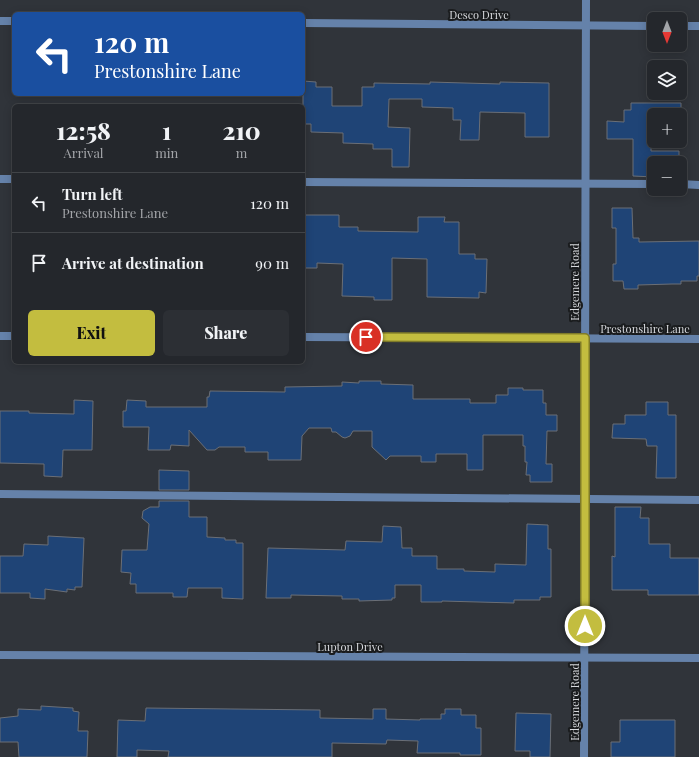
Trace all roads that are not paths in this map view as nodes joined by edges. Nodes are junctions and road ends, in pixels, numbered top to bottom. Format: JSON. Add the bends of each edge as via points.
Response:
{"nodes":[{"id":1,"x":586,"y":0,"type":"edge"},
{"id":2,"x":0,"y":21,"type":"edge"},
{"id":3,"x":12,"y":21,"type":"edge"},
{"id":4,"x":305,"y":23,"type":"edge"},
{"id":5,"x":586,"y":25,"type":"junction"},
{"id":6,"x":647,"y":26,"type":"edge"},
{"id":7,"x":687,"y":26,"type":"edge"},
{"id":8,"x":699,"y":26,"type":"edge"},
{"id":9,"x":0,"y":179,"type":"edge"},
{"id":10,"x":12,"y":179,"type":"edge"},
{"id":11,"x":305,"y":182,"type":"edge"},
{"id":12,"x":586,"y":184,"type":"junction"},
{"id":13,"x":647,"y":184,"type":"edge"},
{"id":14,"x":687,"y":184,"type":"edge"},
{"id":15,"x":699,"y":184,"type":"edge"},
{"id":16,"x":0,"y":336,"type":"edge"},
{"id":17,"x":12,"y":336,"type":"edge"},
{"id":18,"x":305,"y":337,"type":"edge"},
{"id":19,"x":585,"y":338,"type":"junction"},
{"id":20,"x":699,"y":339,"type":"edge"},
{"id":21,"x":0,"y":494,"type":"edge"},
{"id":22,"x":585,"y":499,"type":"junction"},
{"id":23,"x":699,"y":500,"type":"edge"},
{"id":24,"x":0,"y":655,"type":"edge"},
{"id":25,"x":585,"y":658,"type":"junction"},
{"id":26,"x":699,"y":658,"type":"edge"},
{"id":27,"x":584,"y":757,"type":"edge"}],
"edges":[{"from":1,"to":5,"type":"street","name":"Edgemere Road"},
{"from":2,"to":3,"type":"street"},
{"from":4,"to":5,"type":"street","name":"Desco Drive"},
{"from":5,"to":6,"type":"street","name":"Desco Drive"},
{"from":5,"to":12,"type":"street","name":"Edgemere Road"},
{"from":7,"to":8,"type":"street"},
{"from":9,"to":10,"type":"street"},
{"from":11,"to":12,"type":"street"},
{"from":12,"to":13,"type":"street"},
{"from":12,"to":19,"type":"street","name":"Edgemere Road"},
{"from":14,"to":15,"type":"street"},
{"from":16,"to":17,"type":"street"},
{"from":18,"to":19,"type":"street","name":"Prestonshire Lane"},
{"from":19,"to":20,"type":"street","name":"Prestonshire Lane"},
{"from":19,"to":22,"type":"street","name":"Edgemere Road"},
{"from":21,"to":22,"type":"street"},
{"from":22,"to":23,"type":"street"},
{"from":22,"to":25,"type":"street","name":"Edgemere Road"},
{"from":24,"to":25,"type":"street","name":"Lupton Drive"},
{"from":25,"to":26,"type":"street","name":"Lupton Drive"},
{"from":25,"to":27,"type":"street","name":"Edgemere Road"}]}
